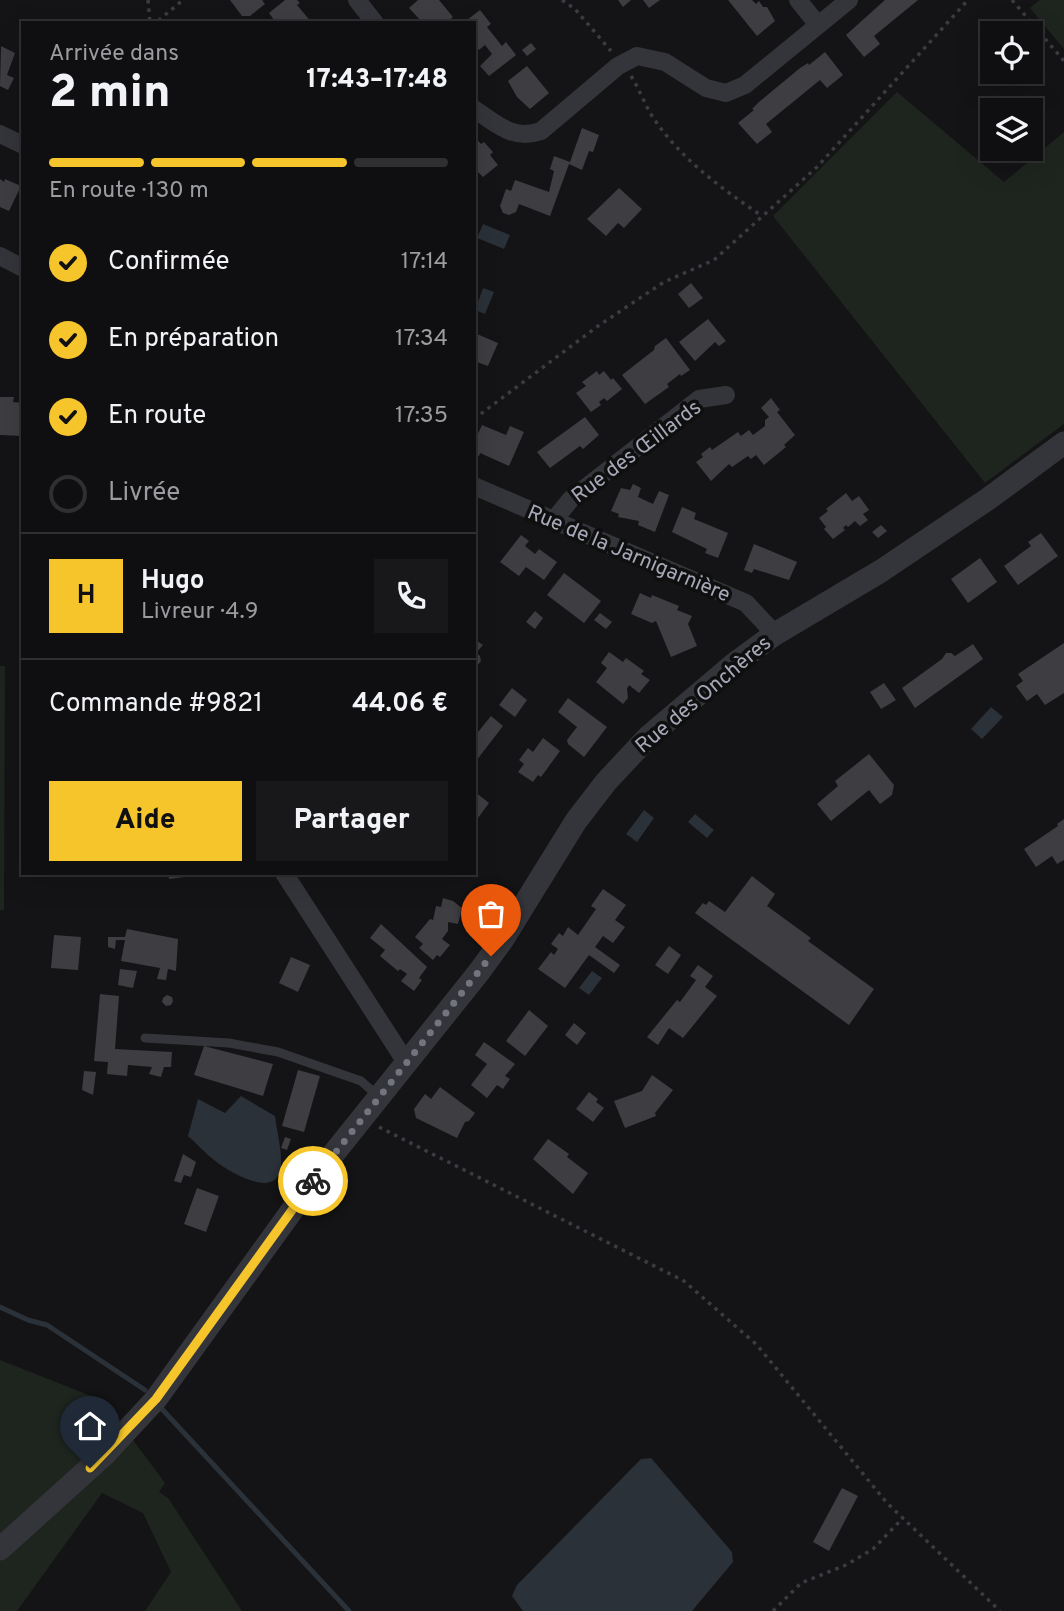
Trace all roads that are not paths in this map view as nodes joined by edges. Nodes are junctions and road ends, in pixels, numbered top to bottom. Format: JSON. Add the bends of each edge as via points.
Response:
{"nodes":[{"id":1,"x":357,"y":0,"type":"edge"},
{"id":2,"x":798,"y":0,"type":"edge"},
{"id":3,"x":849,"y":0,"type":"edge"},
{"id":4,"x":373,"y":21,"type":"edge"},
{"id":5,"x":818,"y":25,"type":"junction"},
{"id":6,"x":476,"y":110,"type":"edge"},
{"id":7,"x":0,"y":134,"type":"edge"},
{"id":8,"x":21,"y":144,"type":"edge"},
{"id":9,"x":0,"y":256,"type":"edge"},
{"id":10,"x":21,"y":267,"type":"edge"},
{"id":11,"x":726,"y":395,"type":"dead end"},
{"id":12,"x":1064,"y":443,"type":"edge"},
{"id":13,"x":476,"y":487,"type":"edge"},
{"id":14,"x":553,"y":521,"type":"junction"},
{"id":15,"x":775,"y":634,"type":"junction"},
{"id":16,"x":285,"y":875,"type":"edge"},
{"id":17,"x":145,"y":1038,"type":"dead end"},
{"id":18,"x":408,"y":1061,"type":"junction"},
{"id":19,"x":379,"y":1097,"type":"junction"},
{"id":20,"x":0,"y":1549,"type":"edge"}],
"edges":[{"from":1,"to":4,"type":"street"},
{"from":2,"to":5,"type":"street"},
{"from":3,"to":5,"type":"street"},
{"from":5,"to":6,"type":"street","via":[[745,85],[726,93],[706,88],[665,62],[637,55],[541,131],[527,136],[509,132]]},
{"from":7,"to":8,"type":"street"},
{"from":9,"to":10,"type":"street"},
{"from":11,"to":14,"type":"street","name":"Rue des Œillards","via":[[699,400],[571,499]]},
{"from":12,"to":15,"type":"street","name":"Rue des Onchères","via":[[892,564]]},
{"from":13,"to":14,"type":"street","name":"Rue de la Jarnigarnière"},
{"from":14,"to":15,"type":"street","name":"Rue de la Jarnigarnière","via":[[746,603]]},
{"from":15,"to":18,"type":"street","name":"Rue des Onchères","via":[[671,715],[606,782],[565,836],[479,972]]},
{"from":16,"to":18,"type":"street"},
{"from":17,"to":19,"type":"lane","via":[[229,1043],[278,1052],[361,1082]]},
{"from":18,"to":19,"type":"street","name":"Rue des Onchères"},
{"from":19,"to":20,"type":"street","name":"Rue des Onchères","via":[[156,1399],[104,1455]]}]}
